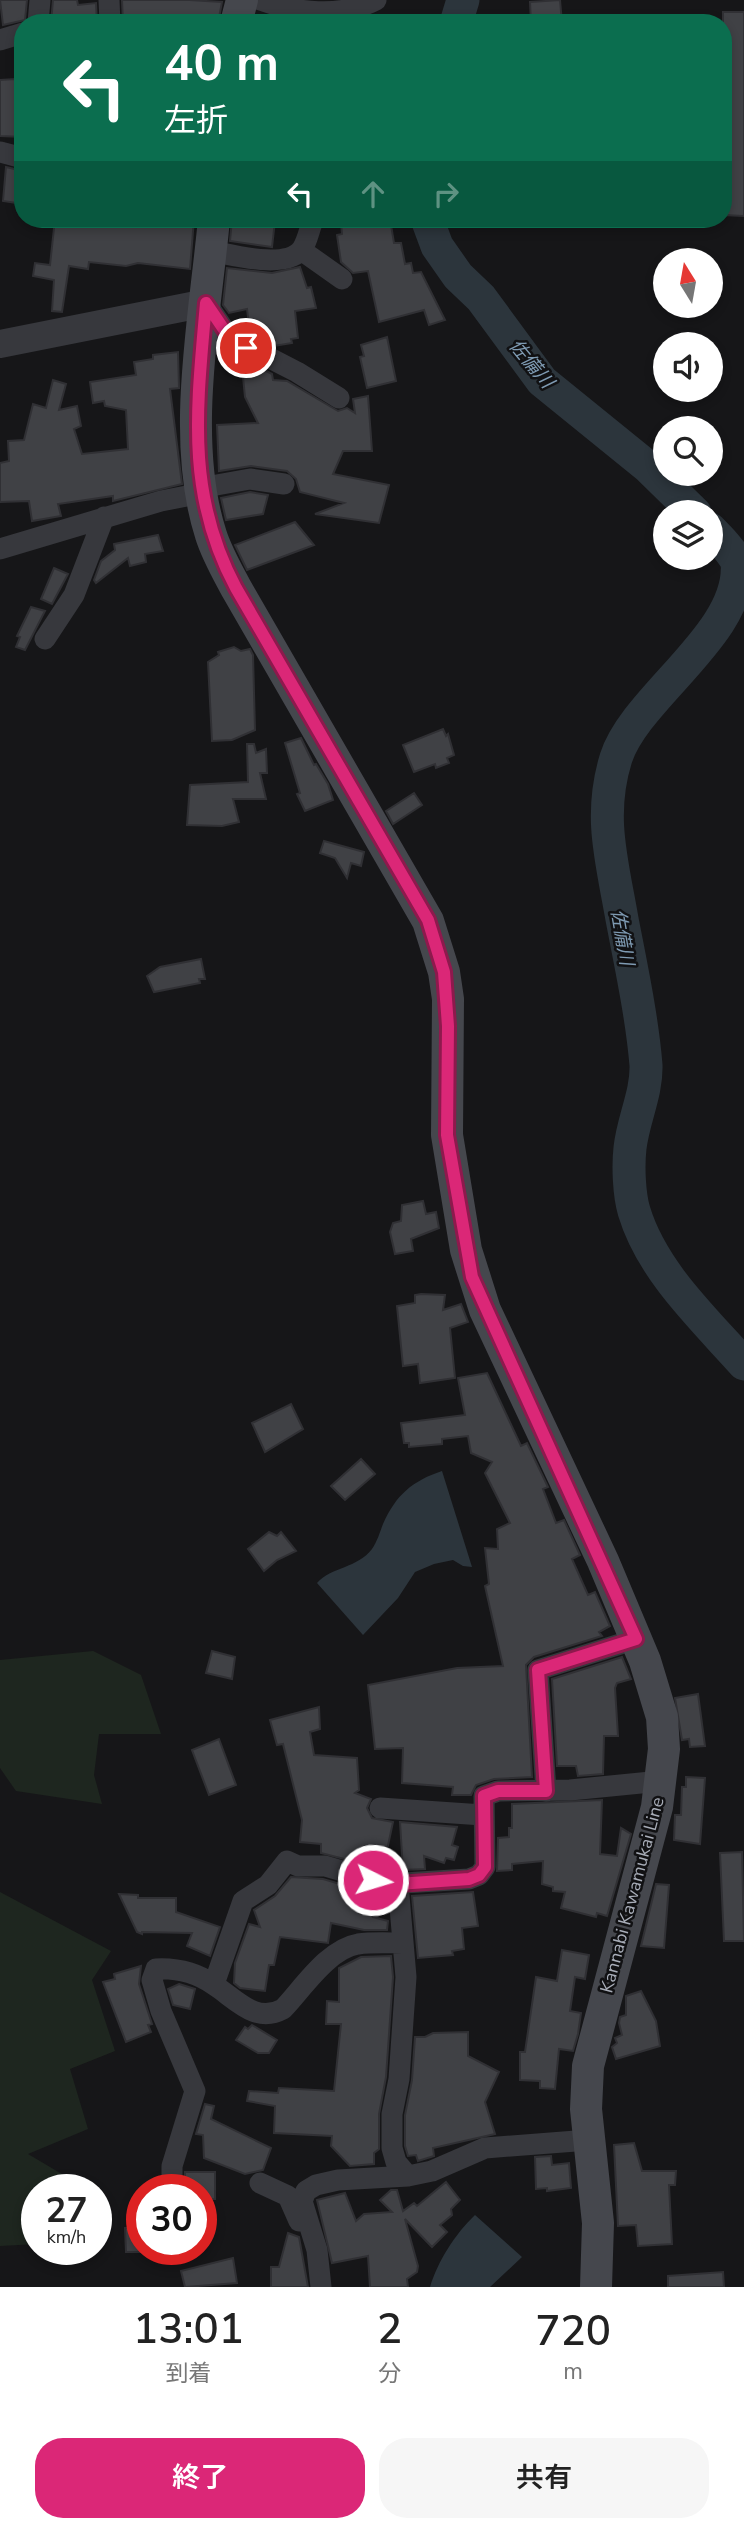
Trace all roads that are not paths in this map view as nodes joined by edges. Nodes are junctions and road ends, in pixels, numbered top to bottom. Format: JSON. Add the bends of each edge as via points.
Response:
{"nodes":[{"id":1,"x":260,"y":0,"type":"edge"},
{"id":2,"x":376,"y":0,"type":"edge"},
{"id":3,"x":213,"y":228,"type":"edge"},
{"id":4,"x":310,"y":228,"type":"edge"},
{"id":5,"x":301,"y":250,"type":"junction"},
{"id":6,"x":211,"y":251,"type":"junction"},
{"id":7,"x":342,"y":279,"type":"dead end"},
{"id":8,"x":206,"y":303,"type":"junction"},
{"id":9,"x":0,"y":344,"type":"edge"},
{"id":10,"x":340,"y":398,"type":"dead end"},
{"id":11,"x":284,"y":484,"type":"dead end"},
{"id":12,"x":202,"y":493,"type":"junction"},
{"id":13,"x":104,"y":517,"type":"junction"},
{"id":14,"x":0,"y":549,"type":"edge"},
{"id":15,"x":45,"y":639,"type":"dead end"},
{"id":16,"x":636,"y":1639,"type":"junction"},
{"id":17,"x":661,"y":1780,"type":"junction"},
{"id":18,"x":546,"y":1791,"type":"junction"},
{"id":19,"x":380,"y":1808,"type":"dead end"},
{"id":20,"x":483,"y":1815,"type":"junction"},
{"id":21,"x":398,"y":1884,"type":"junction"},
{"id":22,"x":403,"y":1943,"type":"junction"},
{"id":23,"x":214,"y":1984,"type":"junction"},
{"id":24,"x":589,"y":2140,"type":"junction"},
{"id":25,"x":172,"y":2174,"type":"edge"},
{"id":26,"x":408,"y":2176,"type":"junction"},
{"id":27,"x":260,"y":2183,"type":"dead end"},
{"id":28,"x":309,"y":2226,"type":"junction"},
{"id":29,"x":321,"y":2287,"type":"edge"},
{"id":30,"x":596,"y":2287,"type":"edge"}],
"edges":[{"from":1,"to":2,"type":"street","via":[[280,7],[324,11],[349,10]]},
{"from":3,"to":6,"type":"main road","name":"Kannabi Kawamukai Line"},
{"from":4,"to":5,"type":"street"},
{"from":5,"to":6,"type":"street","via":[[274,261]]},
{"from":5,"to":7,"type":"street"},
{"from":6,"to":8,"type":"main road","name":"Kannabi Kawamukai Line"},
{"from":8,"to":9,"type":"street"},
{"from":8,"to":10,"type":"street","via":[[229,337]]},
{"from":8,"to":12,"type":"main road","name":"Kannabi Kawamukai Line","via":[[198,412]]},
{"from":11,"to":12,"type":"street","via":[[250,479],[211,486]]},
{"from":12,"to":13,"type":"street"},
{"from":12,"to":16,"type":"main road","name":"Kannabi Kawamukai Line","via":[[221,559],[428,920],[444,972],[447,1135],[472,1277]]},
{"from":13,"to":14,"type":"street"},
{"from":13,"to":15,"type":"street","via":[[74,595]]},
{"from":16,"to":17,"type":"main road","name":"Kannabi Kawamukai Line","via":[[662,1717]]},
{"from":16,"to":18,"type":"street","via":[[538,1670]]},
{"from":17,"to":18,"type":"street"},
{"from":17,"to":24,"type":"main road","name":"Kannabi Kawamukai Line","via":[[591,2047],[586,2097]]},
{"from":18,"to":20,"type":"street","via":[[498,1791],[484,1796]]},
{"from":19,"to":20,"type":"street"},
{"from":20,"to":21,"type":"street","via":[[485,1867],[479,1875]]},
{"from":21,"to":22,"type":"street"},
{"from":21,"to":23,"type":"street","via":[[287,1861],[268,1885],[243,1901]]},
{"from":22,"to":23,"type":"street","via":[[345,1947],[274,2014],[245,2008]]},
{"from":22,"to":26,"type":"street","via":[[406,1977],[392,2148]]},
{"from":23,"to":25,"type":"street","via":[[170,1968],[156,1969],[152,1980],[195,2091]]},
{"from":24,"to":26,"type":"street","via":[[485,2148],[432,2171]]},
{"from":24,"to":30,"type":"main road","name":"Kannabi Kawamukai Line","via":[[597,2199]]},
{"from":26,"to":28,"type":"street","via":[[316,2185],[306,2191],[302,2202]]},
{"from":27,"to":28,"type":"street","via":[[288,2196],[296,2218]]},
{"from":28,"to":29,"type":"street"}]}
